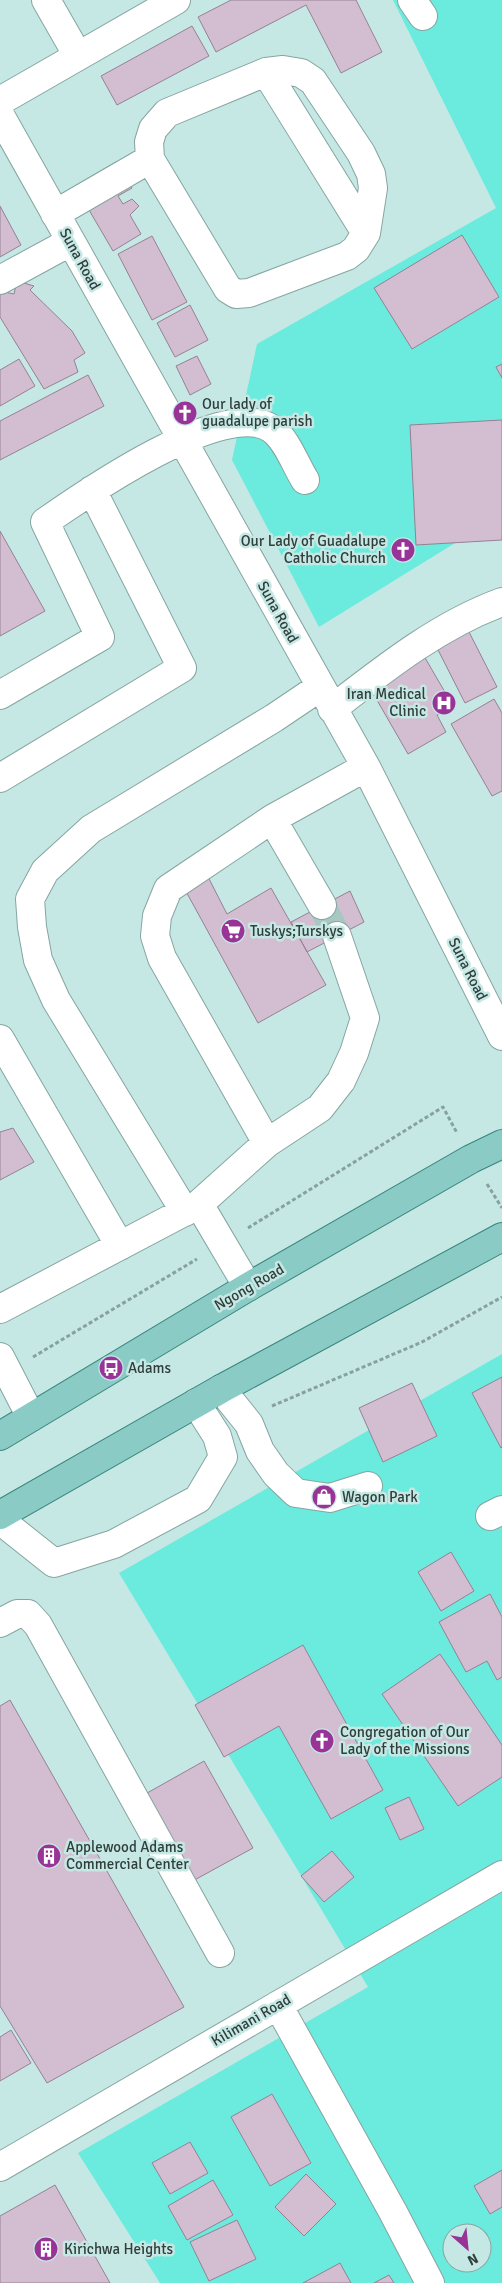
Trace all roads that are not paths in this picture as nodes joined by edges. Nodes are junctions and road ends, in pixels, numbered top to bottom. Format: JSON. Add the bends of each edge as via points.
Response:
{"nodes":[{"id":1,"x":46,"y":0,"type":"edge"},
{"id":2,"x":176,"y":0,"type":"edge"},
{"id":3,"x":78,"y":56,"type":"junction"},
{"id":4,"x":266,"y":72,"type":"junction"},
{"id":5,"x":0,"y":101,"type":"edge"},
{"id":6,"x":0,"y":115,"type":"edge"},
{"id":7,"x":150,"y":159,"type":"junction"},
{"id":8,"x":55,"y":214,"type":"junction"},
{"id":9,"x":366,"y":233,"type":"junction"},
{"id":10,"x":70,"y":242,"type":"junction"},
{"id":11,"x":0,"y":280,"type":"edge"},
{"id":12,"x":182,"y":440,"type":"junction"},
{"id":13,"x":304,"y":480,"type":"dead end"},
{"id":14,"x":92,"y":490,"type":"junction"},
{"id":15,"x":502,"y":602,"type":"edge"},
{"id":16,"x":0,"y":695,"type":"edge"},
{"id":17,"x":326,"y":698,"type":"junction"},
{"id":18,"x":366,"y":767,"type":"junction"},
{"id":19,"x":0,"y":778,"type":"edge"},
{"id":20,"x":272,"y":819,"type":"junction"},
{"id":21,"x":322,"y":905,"type":"tunnel mouth"},
{"id":22,"x":337,"y":936,"type":"tunnel mouth"},
{"id":23,"x":502,"y":1036,"type":"edge"},
{"id":24,"x":0,"y":1039,"type":"edge"},
{"id":25,"x":266,"y":1143,"type":"junction"},
{"id":26,"x":502,"y":1144,"type":"edge"},
{"id":27,"x":192,"y":1208,"type":"junction"},
{"id":28,"x":502,"y":1237,"type":"edge"},
{"id":29,"x":120,"y":1246,"type":"junction"},
{"id":30,"x":248,"y":1287,"type":"junction"},
{"id":31,"x":0,"y":1309,"type":"edge"},
{"id":32,"x":0,"y":1357,"type":"edge"},
{"id":33,"x":221,"y":1388,"type":"junction"},
{"id":34,"x":196,"y":1403,"type":"junction"},
{"id":35,"x":31,"y":1417,"type":"junction"},
{"id":36,"x":0,"y":1436,"type":"edge"},
{"id":37,"x":368,"y":1486,"type":"dead end"},
{"id":38,"x":0,"y":1515,"type":"edge"},
{"id":39,"x":0,"y":1520,"type":"edge"},
{"id":40,"x":0,"y":1623,"type":"edge"},
{"id":41,"x":502,"y":1875,"type":"edge"},
{"id":42,"x":220,"y":1953,"type":"dead end"},
{"id":43,"x":278,"y":2004,"type":"junction"},
{"id":44,"x":2,"y":2161,"type":"edge"},
{"id":45,"x":430,"y":2283,"type":"edge"}],
"edges":[{"from":1,"to":3,"type":"street"},
{"from":2,"to":3,"type":"street"},
{"from":3,"to":5,"type":"street"},
{"from":4,"to":7,"type":"street","via":[[167,113],[153,129],[149,142]]},
{"from":4,"to":9,"type":"street"},
{"from":4,"to":9,"type":"street","via":[[300,73],[313,81],[361,153],[371,174],[373,188]]},
{"from":6,"to":8,"type":"street","name":"Suna Road"},
{"from":7,"to":8,"type":"street"},
{"from":7,"to":9,"type":"street","via":[[228,289],[236,294],[249,293],[347,256]]},
{"from":8,"to":10,"type":"street","name":"Suna Road"},
{"from":10,"to":11,"type":"street"},
{"from":10,"to":12,"type":"street","name":"Suna Road"},
{"from":12,"to":13,"type":"street","via":[[215,426],[254,422],[271,429],[283,442]]},
{"from":12,"to":14,"type":"street"},
{"from":12,"to":17,"type":"street","name":"Suna Road"},
{"from":14,"to":16,"type":"street","via":[[45,522],[100,637]]},
{"from":14,"to":19,"type":"street","via":[[182,668]]},
{"from":15,"to":17,"type":"street","via":[[435,635],[382,670]]},
{"from":17,"to":18,"type":"street","name":"Suna Road"},
{"from":17,"to":27,"type":"street","via":[[274,718],[91,829],[45,871],[30,899],[38,960],[56,1000]]},
{"from":18,"to":20,"type":"street"},
{"from":18,"to":23,"type":"street","name":"Suna Road"},
{"from":20,"to":21,"type":"street"},
{"from":20,"to":25,"type":"street","via":[[168,889],[157,916],[155,936],[162,958]]},
{"from":22,"to":25,"type":"street","via":[[365,1018],[354,1053],[341,1081],[320,1108]]},
{"from":24,"to":29,"type":"street"},
{"from":25,"to":27,"type":"street"},
{"from":26,"to":30,"type":"main road","name":"Ngong Road"},
{"from":27,"to":29,"type":"street"},
{"from":27,"to":30,"type":"street"},
{"from":28,"to":33,"type":"main road"},
{"from":29,"to":31,"type":"street"},
{"from":30,"to":35,"type":"main road","name":"Ngong Road"},
{"from":32,"to":35,"type":"street"},
{"from":33,"to":34,"type":"main road"},
{"from":33,"to":37,"type":"street","via":[[249,1424],[260,1451],[276,1474],[296,1493],[330,1498]]},
{"from":34,"to":38,"type":"main road"},
{"from":34,"to":39,"type":"street","via":[[217,1436],[223,1457],[198,1499],[114,1544],[54,1563]]},
{"from":35,"to":36,"type":"main road","name":"Ngong Road"},
{"from":40,"to":42,"type":"street","via":[[17,1614],[28,1614],[38,1625]]},
{"from":41,"to":43,"type":"street","name":"Kilimani Road"},
{"from":43,"to":44,"type":"street","name":"Kilimani Road"},
{"from":43,"to":45,"type":"street"}]}
